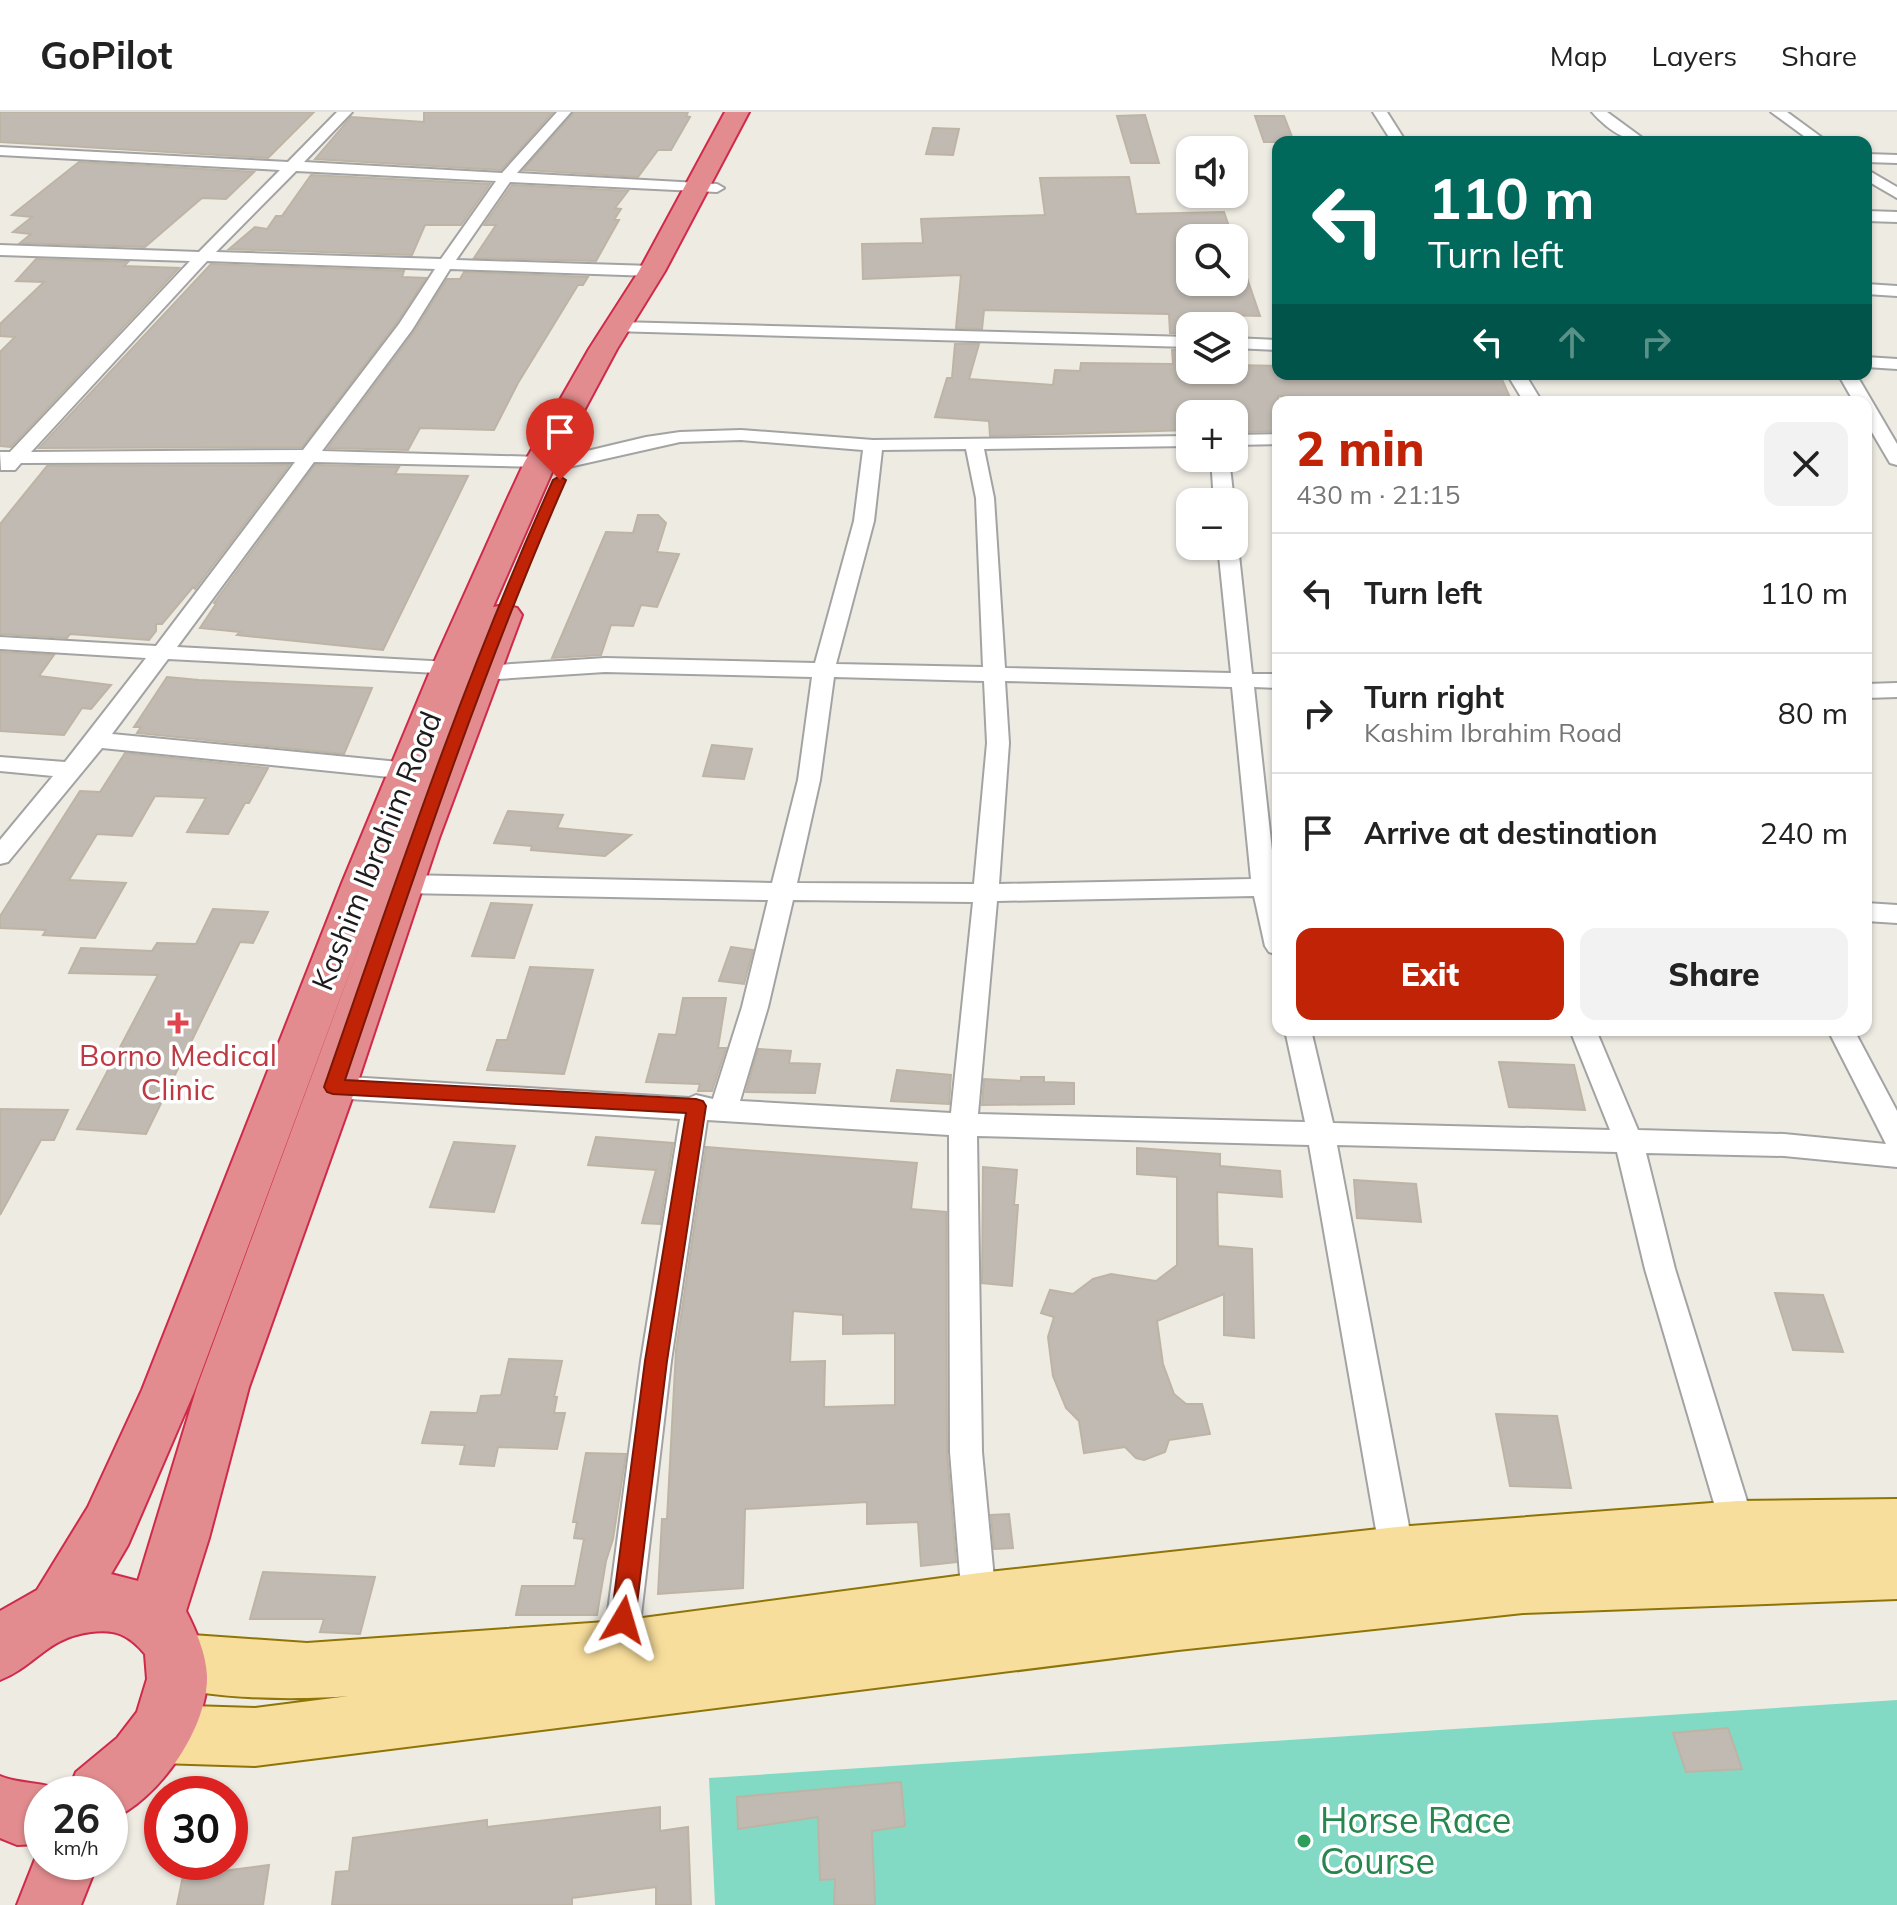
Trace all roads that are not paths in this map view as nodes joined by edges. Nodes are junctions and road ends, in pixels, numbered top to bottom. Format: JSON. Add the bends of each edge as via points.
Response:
{"nodes":[{"id":1,"x":345,"y":112,"type":"edge"},
{"id":2,"x":564,"y":112,"type":"edge"},
{"id":3,"x":737,"y":112,"type":"edge"},
{"id":4,"x":760,"y":112,"type":"edge"},
{"id":5,"x":1380,"y":112,"type":"edge"},
{"id":6,"x":1599,"y":112,"type":"edge"},
{"id":7,"x":1778,"y":112,"type":"edge"},
{"id":8,"x":1395,"y":136,"type":"edge"},
{"id":9,"x":1631,"y":136,"type":"edge"},
{"id":10,"x":1812,"y":136,"type":"edge"},
{"id":11,"x":0,"y":151,"type":"edge"},
{"id":12,"x":1872,"y":158,"type":"edge"},
{"id":13,"x":1897,"y":159,"type":"edge"},
{"id":14,"x":293,"y":165,"type":"junction"},
{"id":15,"x":507,"y":176,"type":"junction"},
{"id":16,"x":1872,"y":177,"type":"edge"},
{"id":17,"x":706,"y":188,"type":"junction"},
{"id":18,"x":1897,"y":194,"type":"edge"},
{"id":19,"x":1872,"y":216,"type":"edge"},
{"id":20,"x":1897,"y":217,"type":"edge"},
{"id":21,"x":0,"y":250,"type":"edge"},
{"id":22,"x":203,"y":257,"type":"junction"},
{"id":23,"x":445,"y":266,"type":"junction"},
{"id":24,"x":652,"y":271,"type":"junction"},
{"id":25,"x":1872,"y":289,"type":"edge"},
{"id":26,"x":1897,"y":291,"type":"edge"},
{"id":27,"x":631,"y":327,"type":"junction"},
{"id":28,"x":1176,"y":342,"type":"edge"},
{"id":29,"x":1248,"y":344,"type":"edge"},
{"id":30,"x":1272,"y":345,"type":"edge"},
{"id":31,"x":1872,"y":362,"type":"edge"},
{"id":32,"x":1897,"y":364,"type":"edge"},
{"id":33,"x":1872,"y":416,"type":"edge"},
{"id":34,"x":1272,"y":439,"type":"edge"},
{"id":35,"x":1248,"y":440,"type":"edge"},
{"id":36,"x":1176,"y":441,"type":"edge"},
{"id":37,"x":974,"y":444,"type":"junction"},
{"id":38,"x":873,"y":445,"type":"junction"},
{"id":39,"x":307,"y":456,"type":"junction"},
{"id":40,"x":8,"y":458,"type":"edge"},
{"id":41,"x":1897,"y":459,"type":"edge"},
{"id":42,"x":554,"y":462,"type":"junction"},
{"id":43,"x":0,"y":474,"type":"edge"},
{"id":44,"x":1229,"y":560,"type":"edge"},
{"id":45,"x":0,"y":643,"type":"edge"},
{"id":46,"x":162,"y":650,"type":"junction"},
{"id":47,"x":824,"y":670,"type":"junction"},
{"id":48,"x":465,"y":671,"type":"junction"},
{"id":49,"x":993,"y":674,"type":"junction"},
{"id":50,"x":1272,"y":681,"type":"edge"},
{"id":51,"x":1241,"y":682,"type":"junction"},
{"id":52,"x":1897,"y":690,"type":"edge"},
{"id":53,"x":1872,"y":691,"type":"edge"},
{"id":54,"x":96,"y":740,"type":"junction"},
{"id":55,"x":0,"y":764,"type":"edge"},
{"id":56,"x":68,"y":770,"type":"junction"},
{"id":57,"x":409,"y":771,"type":"junction"},
{"id":58,"x":0,"y":856,"type":"edge"},
{"id":59,"x":403,"y":884,"type":"junction"},
{"id":60,"x":1271,"y":887,"type":"edge"},
{"id":61,"x":984,"y":892,"type":"junction"},
{"id":62,"x":783,"y":893,"type":"junction"},
{"id":63,"x":1872,"y":912,"type":"edge"},
{"id":64,"x":1897,"y":914,"type":"edge"},
{"id":65,"x":1299,"y":1036,"type":"edge"},
{"id":66,"x":1585,"y":1036,"type":"edge"},
{"id":67,"x":1844,"y":1036,"type":"edge"},
{"id":68,"x":333,"y":1087,"type":"junction"},
{"id":69,"x":710,"y":1107,"type":"junction"},
{"id":70,"x":963,"y":1125,"type":"junction"},
{"id":71,"x":1323,"y":1133,"type":"junction"},
{"id":72,"x":1897,"y":1138,"type":"edge"},
{"id":73,"x":1629,"y":1142,"type":"junction"},
{"id":74,"x":1897,"y":1156,"type":"edge"},
{"id":75,"x":1897,"y":1525,"type":"edge"},
{"id":76,"x":1738,"y":1527,"type":"junction"},
{"id":77,"x":1397,"y":1553,"type":"junction"},
{"id":78,"x":1897,"y":1572,"type":"edge"},
{"id":79,"x":979,"y":1600,"type":"junction"},
{"id":80,"x":58,"y":1610,"type":"junction"},
{"id":81,"x":166,"y":1640,"type":"junction"},
{"id":82,"x":1,"y":1648,"type":"edge"},
{"id":83,"x":620,"y":1649,"type":"junction"},
{"id":84,"x":159,"y":1734,"type":"junction"},
{"id":85,"x":122,"y":1776,"type":"edge"},
{"id":86,"x":0,"y":1807,"type":"edge"},
{"id":87,"x":24,"y":1814,"type":"edge"},
{"id":88,"x":59,"y":1880,"type":"edge"},
{"id":89,"x":49,"y":1905,"type":"edge"}],
"edges":[{"from":1,"to":14,"type":"street"},
{"from":2,"to":15,"type":"street"},
{"from":3,"to":17,"type":"highway","name":"Kashim Ibrahim Road"},
{"from":4,"to":17,"type":"highway","name":"Kashim Ibrahim Road"},
{"from":5,"to":8,"type":"street"},
{"from":6,"to":9,"type":"street"},
{"from":7,"to":10,"type":"street"},
{"from":11,"to":14,"type":"street"},
{"from":12,"to":13,"type":"street"},
{"from":14,"to":15,"type":"street"},
{"from":14,"to":22,"type":"street"},
{"from":15,"to":17,"type":"street"},
{"from":15,"to":23,"type":"street"},
{"from":16,"to":18,"type":"street"},
{"from":17,"to":24,"type":"highway","name":"Kashim Ibrahim Road"},
{"from":17,"to":27,"type":"highway","name":"Kashim Ibrahim Road"},
{"from":19,"to":20,"type":"street"},
{"from":21,"to":22,"type":"street"},
{"from":22,"to":23,"type":"street"},
{"from":22,"to":40,"type":"street"},
{"from":23,"to":24,"type":"street"},
{"from":23,"to":39,"type":"street"},
{"from":24,"to":27,"type":"highway","name":"Kashim Ibrahim Road"},
{"from":25,"to":26,"type":"street"},
{"from":27,"to":28,"type":"street"},
{"from":27,"to":42,"type":"highway","name":"Kashim Ibrahim Road"},
{"from":29,"to":30,"type":"street"},
{"from":31,"to":32,"type":"street"},
{"from":33,"to":41,"type":"street"},
{"from":34,"to":35,"type":"street"},
{"from":36,"to":37,"type":"street"},
{"from":37,"to":38,"type":"street"},
{"from":37,"to":49,"type":"street","via":[[985,498]]},
{"from":38,"to":42,"type":"street","via":[[741,435],[680,437]]},
{"from":38,"to":47,"type":"street","via":[[864,521]]},
{"from":39,"to":40,"type":"street"},
{"from":39,"to":42,"type":"street"},
{"from":39,"to":46,"type":"street"},
{"from":40,"to":43,"type":"street"},
{"from":42,"to":48,"type":"highway","name":"Kashim Ibrahim Road"},
{"from":44,"to":51,"type":"street"},
{"from":45,"to":46,"type":"street"},
{"from":46,"to":48,"type":"street"},
{"from":46,"to":54,"type":"street"},
{"from":47,"to":48,"type":"street","via":[[605,665]]},
{"from":47,"to":49,"type":"street"},
{"from":47,"to":62,"type":"street","via":[[809,780]]},
{"from":48,"to":57,"type":"highway","name":"Kashim Ibrahim Road"},
{"from":48,"to":59,"type":"highway","name":"Kashim Ibrahim Road"},
{"from":49,"to":51,"type":"street"},
{"from":49,"to":61,"type":"street","via":[[998,743]]},
{"from":50,"to":51,"type":"street"},
{"from":51,"to":60,"type":"street"},
{"from":52,"to":53,"type":"street"},
{"from":54,"to":56,"type":"street"},
{"from":54,"to":57,"type":"street"},
{"from":55,"to":56,"type":"street"},
{"from":56,"to":58,"type":"street"},
{"from":57,"to":80,"type":"highway","name":"Kashim Ibrahim Road","via":[[168,1392],[108,1526]]},
{"from":59,"to":62,"type":"street"},
{"from":59,"to":68,"type":"highway","name":"Kashim Ibrahim Road"},
{"from":60,"to":61,"type":"street"},
{"from":61,"to":62,"type":"street"},
{"from":61,"to":70,"type":"street"},
{"from":62,"to":69,"type":"street","via":[[755,1007]]},
{"from":63,"to":64,"type":"street"},
{"from":65,"to":71,"type":"street"},
{"from":66,"to":73,"type":"street"},
{"from":67,"to":72,"type":"street"},
{"from":68,"to":69,"type":"street"},
{"from":68,"to":81,"type":"highway","name":"Kashim Ibrahim Road","via":[[223,1387],[181,1538]]},
{"from":69,"to":70,"type":"street"},
{"from":69,"to":83,"type":"street","via":[[656,1361]]},
{"from":70,"to":71,"type":"street"},
{"from":70,"to":79,"type":"street","via":[[966,1452]]},
{"from":71,"to":73,"type":"street"},
{"from":71,"to":77,"type":"street"},
{"from":73,"to":74,"type":"street","via":[[1784,1145]]},
{"from":73,"to":76,"type":"street","via":[[1660,1269]]},
{"from":75,"to":76,"type":"main road"},
{"from":76,"to":77,"type":"main road"},
{"from":77,"to":79,"type":"main road"},
{"from":78,"to":84,"type":"main road","via":[[1523,1586],[1178,1622],[255,1737]]},
{"from":79,"to":83,"type":"main road"},
{"from":80,"to":81,"type":"highway","via":[[95,1600],[128,1603]]},
{"from":80,"to":82,"type":"highway"},
{"from":81,"to":83,"type":"main road","via":[[307,1671]]},
{"from":81,"to":84,"type":"highway","name":"Kashim Ibrahim Road","via":[[175,1697]]},
{"from":84,"to":85,"type":"highway","name":"Kashim Ibrahim Road"},
{"from":86,"to":87,"type":"highway"},
{"from":88,"to":89,"type":"highway"}]}
